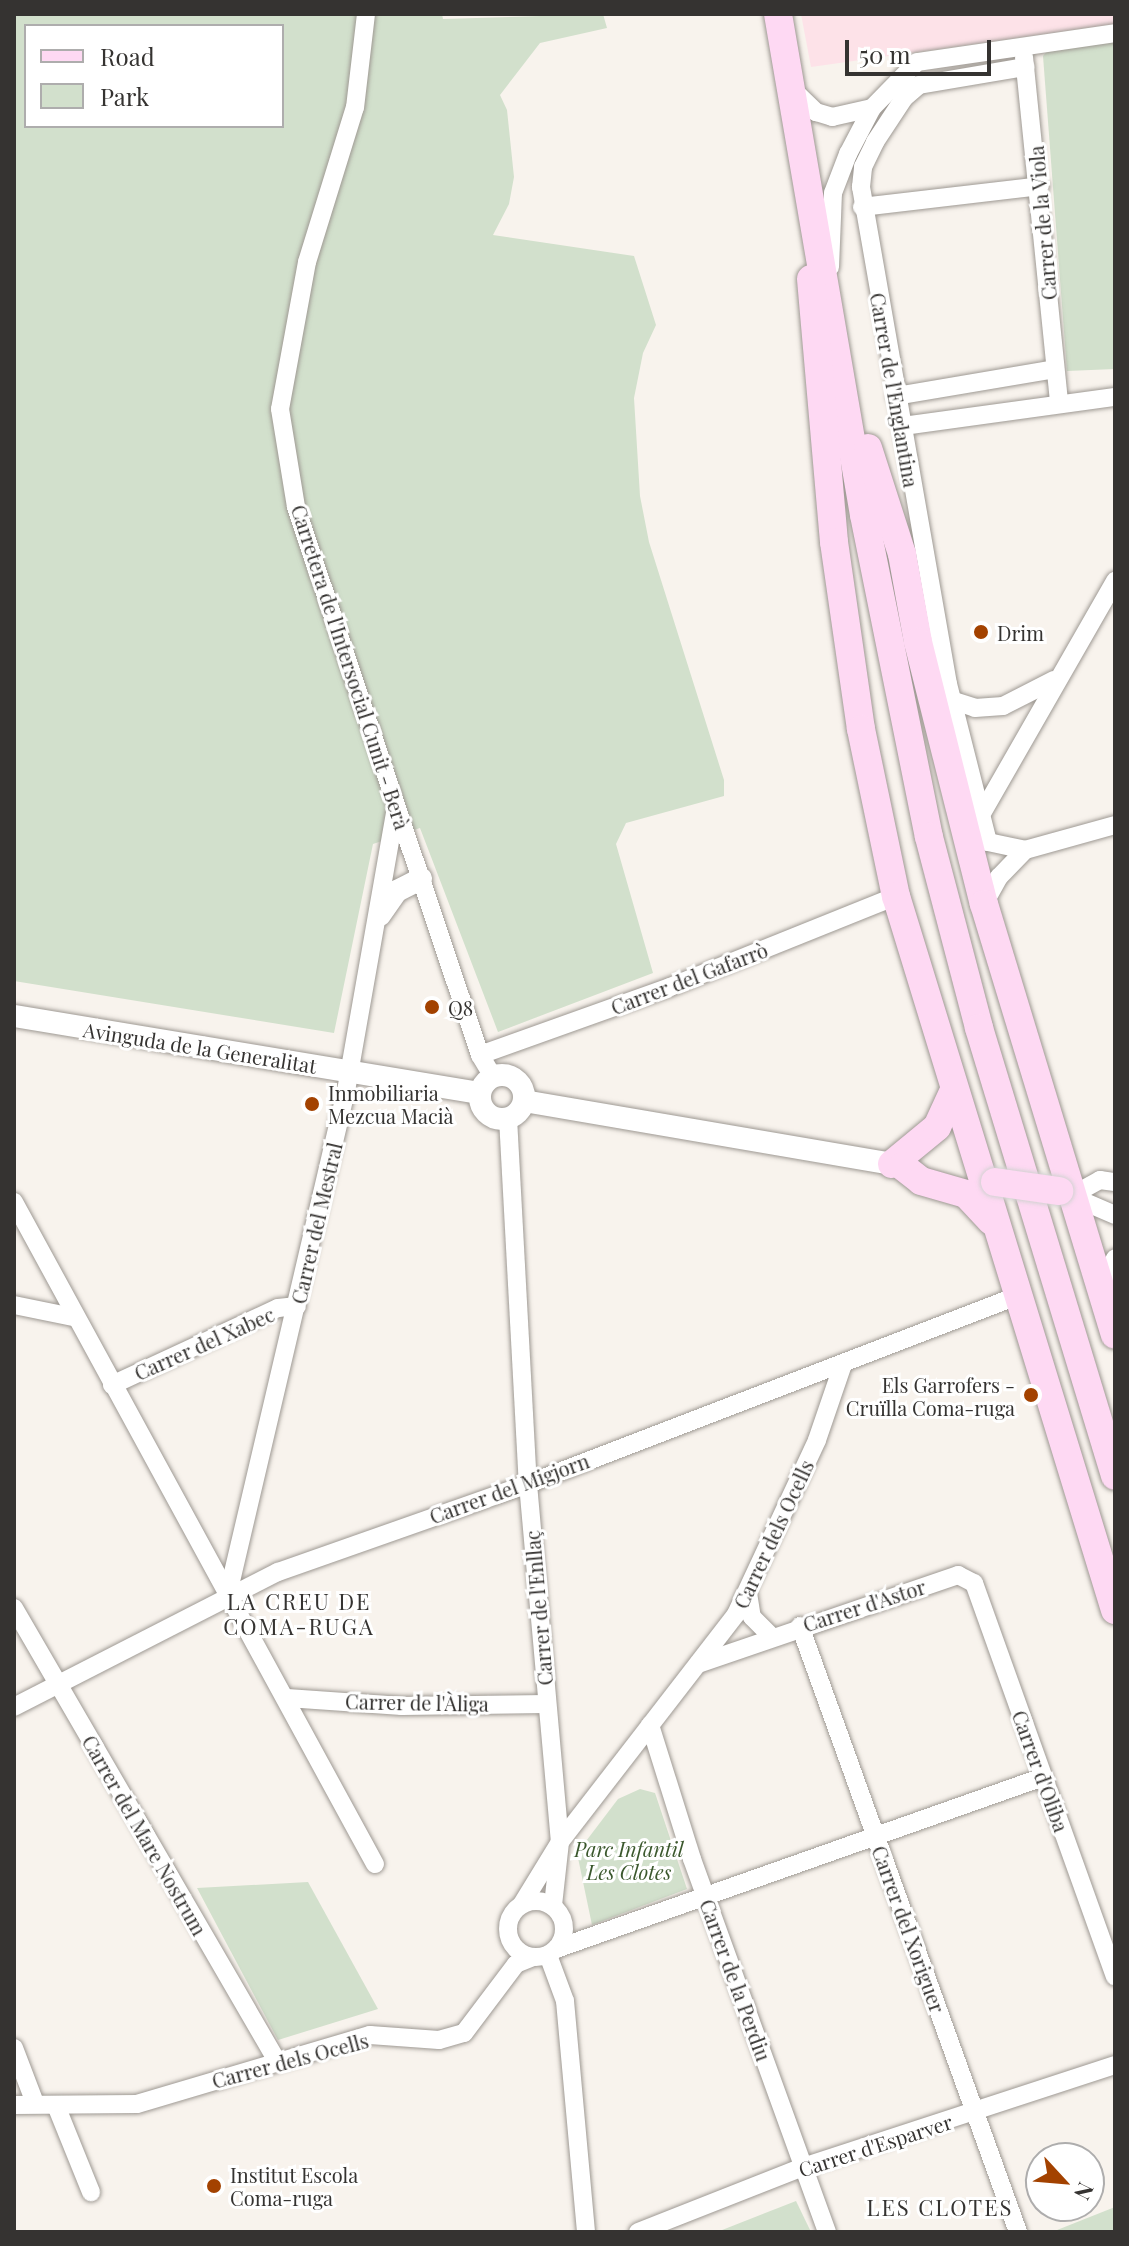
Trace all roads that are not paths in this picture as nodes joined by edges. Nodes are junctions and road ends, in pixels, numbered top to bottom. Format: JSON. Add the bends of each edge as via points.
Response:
{"nodes":[{"id":1,"x":366,"y":14,"type":"edge"},
{"id":2,"x":778,"y":14,"type":"edge"},
{"id":3,"x":1115,"y":33,"type":"edge"},
{"id":4,"x":1022,"y":46,"type":"junction"},
{"id":5,"x":1025,"y":67,"type":"junction"},
{"id":6,"x":791,"y":88,"type":"junction"},
{"id":7,"x":872,"y":108,"type":"junction"},
{"id":8,"x":1040,"y":186,"type":"junction"},
{"id":9,"x":862,"y":207,"type":"junction"},
{"id":10,"x":819,"y":251,"type":"junction"},
{"id":11,"x":825,"y":282,"type":"junction"},
{"id":12,"x":1055,"y":369,"type":"junction"},
{"id":13,"x":896,"y":396,"type":"junction"},
{"id":14,"x":1115,"y":397,"type":"edge"},
{"id":15,"x":1059,"y":401,"type":"junction"},
{"id":16,"x":852,"y":424,"type":"junction"},
{"id":17,"x":903,"y":426,"type":"junction"},
{"id":18,"x":1115,"y":581,"type":"edge"},
{"id":19,"x":1057,"y":679,"type":"junction"},
{"id":20,"x":931,"y":691,"type":"junction"},
{"id":21,"x":956,"y":703,"type":"junction"},
{"id":22,"x":396,"y":801,"type":"junction"},
{"id":23,"x":981,"y":815,"type":"junction"},
{"id":24,"x":1115,"y":825,"type":"edge"},
{"id":25,"x":979,"y":847,"type":"junction"},
{"id":26,"x":1025,"y":850,"type":"junction"},
{"id":27,"x":421,"y":879,"type":"junction"},
{"id":28,"x":896,"y":896,"type":"junction"},
{"id":29,"x":984,"y":904,"type":"junction"},
{"id":30,"x":380,"y":915,"type":"junction"},
{"id":31,"x":14,"y":1016,"type":"edge"},
{"id":32,"x":480,"y":1055,"type":"junction"},
{"id":33,"x":349,"y":1072,"type":"junction"},
{"id":34,"x":486,"y":1085,"type":"junction"},
{"id":35,"x":954,"y":1090,"type":"junction"},
{"id":36,"x":524,"y":1101,"type":"junction"},
{"id":37,"x":508,"y":1118,"type":"junction"},
{"id":38,"x":897,"y":1165,"type":"junction"},
{"id":39,"x":988,"y":1181,"type":"junction"},
{"id":40,"x":1115,"y":1182,"type":"edge"},
{"id":41,"x":1065,"y":1194,"type":"junction"},
{"id":42,"x":14,"y":1202,"type":"edge"},
{"id":43,"x":1115,"y":1215,"type":"edge"},
{"id":44,"x":997,"y":1228,"type":"junction"},
{"id":45,"x":1110,"y":1274,"type":"edge"},
{"id":46,"x":1017,"y":1296,"type":"junction"},
{"id":47,"x":14,"y":1305,"type":"edge"},
{"id":48,"x":297,"y":1306,"type":"junction"},
{"id":49,"x":73,"y":1317,"type":"junction"},
{"id":50,"x":1115,"y":1334,"type":"edge"},
{"id":51,"x":843,"y":1364,"type":"junction"},
{"id":52,"x":112,"y":1385,"type":"junction"},
{"id":53,"x":1115,"y":1476,"type":"edge"},
{"id":54,"x":528,"y":1484,"type":"junction"},
{"id":55,"x":958,"y":1575,"type":"joint"},
{"id":56,"x":748,"y":1593,"type":"junction"},
{"id":57,"x":228,"y":1594,"type":"junction"},
{"id":58,"x":14,"y":1608,"type":"edge"},
{"id":59,"x":1115,"y":1610,"type":"edge"},
{"id":60,"x":800,"y":1626,"type":"junction"},
{"id":61,"x":771,"y":1636,"type":"junction"},
{"id":62,"x":698,"y":1664,"type":"junction"},
{"id":63,"x":56,"y":1688,"type":"junction"},
{"id":64,"x":287,"y":1698,"type":"junction"},
{"id":65,"x":546,"y":1704,"type":"junction"},
{"id":66,"x":14,"y":1707,"type":"edge"},
{"id":67,"x":650,"y":1725,"type":"junction"},
{"id":68,"x":1043,"y":1777,"type":"junction"},
{"id":69,"x":875,"y":1835,"type":"junction"},
{"id":70,"x":560,"y":1842,"type":"junction"},
{"id":71,"x":375,"y":1864,"type":"dead end"},
{"id":72,"x":706,"y":1897,"type":"junction"},
{"id":73,"x":522,"y":1904,"type":"junction"},
{"id":74,"x":553,"y":1905,"type":"junction"},
{"id":75,"x":564,"y":1925,"type":"junction"},
{"id":76,"x":592,"y":1938,"type":"junction"},
{"id":77,"x":545,"y":1954,"type":"junction"},
{"id":78,"x":1115,"y":1977,"type":"edge"},
{"id":79,"x":14,"y":2048,"type":"edge"},
{"id":80,"x":277,"y":2061,"type":"junction"},
{"id":81,"x":1115,"y":2065,"type":"edge"},
{"id":82,"x":35,"y":2103,"type":"junction"},
{"id":83,"x":14,"y":2105,"type":"edge"},
{"id":84,"x":57,"y":2108,"type":"junction"},
{"id":85,"x":974,"y":2113,"type":"junction"},
{"id":86,"x":803,"y":2167,"type":"junction"},
{"id":87,"x":91,"y":2192,"type":"dead end"},
{"id":88,"x":586,"y":2232,"type":"edge"},
{"id":89,"x":638,"y":2232,"type":"edge"},
{"id":90,"x":827,"y":2232,"type":"edge"},
{"id":91,"x":1018,"y":2232,"type":"edge"}],
"edges":[{"from":1,"to":22,"type":"street","name":"Carretera de l'Intersocial Cunit - Berà","via":[[355,107],[307,262],[280,409],[296,507]]},
{"from":2,"to":6,"type":"main road"},
{"from":3,"to":4,"type":"street"},
{"from":4,"to":5,"type":"street","name":"Carrer de la Viola"},
{"from":4,"to":7,"type":"street","via":[[917,62]]},
{"from":5,"to":8,"type":"street","name":"Carrer de la Viola"},
{"from":5,"to":9,"type":"street","name":"Carrer de l'Englantina","via":[[931,81],[904,98],[863,167]]},
{"from":6,"to":7,"type":"street","via":[[816,112],[832,117]]},
{"from":6,"to":10,"type":"main road"},
{"from":7,"to":11,"type":"street","via":[[833,193],[832,265]]},
{"from":8,"to":9,"type":"street"},
{"from":8,"to":12,"type":"street","name":"Carrer de la Viola"},
{"from":9,"to":13,"type":"street","name":"Carrer de l'Englantina"},
{"from":10,"to":11,"type":"main road"},
{"from":10,"to":28,"type":"main road","via":[[809,288],[834,542],[861,729]]},
{"from":11,"to":16,"type":"main road"},
{"from":12,"to":13,"type":"street"},
{"from":12,"to":15,"type":"street","name":"Carrer de la Viola"},
{"from":13,"to":17,"type":"street","name":"Carrer de l'Englantina"},
{"from":14,"to":15,"type":"street"},
{"from":15,"to":17,"type":"street"},
{"from":16,"to":20,"type":"main road","via":[[871,453],[902,554]]},
{"from":16,"to":53,"type":"main road","via":[[864,515],[929,837],[979,1028]]},
{"from":17,"to":21,"type":"street","name":"Carrer de l'Englantina","via":[[948,684]]},
{"from":18,"to":19,"type":"street"},
{"from":19,"to":21,"type":"street","via":[[1003,706]]},
{"from":19,"to":23,"type":"street"},
{"from":20,"to":21,"type":"street"},
{"from":20,"to":25,"type":"main road"},
{"from":21,"to":23,"type":"street","name":"Carrer de l'Englantina"},
{"from":22,"to":27,"type":"street","name":"Carretera de l'Intersocial Cunit - Berà"},
{"from":22,"to":30,"type":"street","name":"Carrer del Mestral"},
{"from":23,"to":25,"type":"street","name":"Carrer de l'Englantina"},
{"from":24,"to":26,"type":"street"},
{"from":25,"to":26,"type":"street"},
{"from":25,"to":29,"type":"main road"},
{"from":26,"to":29,"type":"street","via":[[999,877]]},
{"from":27,"to":30,"type":"street","via":[[397,891]]},
{"from":27,"to":32,"type":"street","name":"Carretera de l'Intersocial Cunit - Berà"},
{"from":28,"to":32,"type":"street","name":"Carrer del Gafarrò","via":[[670,987]]},
{"from":28,"to":35,"type":"main road"},
{"from":29,"to":41,"type":"main road"},
{"from":30,"to":33,"type":"street","name":"Carrer del Mestral"},
{"from":31,"to":33,"type":"street","name":"Avinguda de la Generalitat"},
{"from":32,"to":34,"type":"street","name":"Carretera de l'Intersocial Cunit - Berà"},
{"from":33,"to":34,"type":"street","name":"Avinguda de la Generalitat"},
{"from":33,"to":48,"type":"street","name":"Carrer del Mestral"},
{"from":34,"to":36,"type":"street","via":[[514,1079]]},
{"from":34,"to":37,"type":"street","via":[[487,1113]]},
{"from":35,"to":38,"type":"main road","via":[[937,1127]]},
{"from":35,"to":39,"type":"main road"},
{"from":36,"to":37,"type":"street"},
{"from":36,"to":38,"type":"street"},
{"from":37,"to":54,"type":"street","name":"Carrer de l'Enllaç"},
{"from":38,"to":39,"type":"main road"},
{"from":38,"to":44,"type":"main road","via":[[921,1181],[966,1194]]},
{"from":39,"to":41,"type":"main road","bridge":true},
{"from":39,"to":44,"type":"main road"},
{"from":40,"to":41,"type":"street","via":[[1100,1180]]},
{"from":41,"to":43,"type":"street"},
{"from":41,"to":45,"type":"main road"},
{"from":42,"to":49,"type":"street"},
{"from":44,"to":46,"type":"main road"},
{"from":45,"to":50,"type":"main road"},
{"from":46,"to":51,"type":"street","name":"Carrer del Migjorn"},
{"from":46,"to":59,"type":"main road"},
{"from":47,"to":49,"type":"street"},
{"from":48,"to":52,"type":"street","name":"Carrer del Xabec","via":[[278,1308]]},
{"from":48,"to":57,"type":"street","name":"Carrer del Mestral"},
{"from":49,"to":52,"type":"street"},
{"from":51,"to":54,"type":"street","name":"Carrer del Migjorn"},
{"from":51,"to":56,"type":"street","name":"Carrer dels Ocells","via":[[817,1440]]},
{"from":52,"to":57,"type":"street"},
{"from":54,"to":57,"type":"street","name":"Carrer del Migjorn","via":[[361,1540]]},
{"from":54,"to":65,"type":"street","name":"Carrer de l'Enllaç"},
{"from":55,"to":60,"type":"street","name":"Carrer d'Astor"},
{"from":55,"to":68,"type":"street","name":"Carrer d'Oliba","via":[[974,1583]]},
{"from":56,"to":61,"type":"street","via":[[752,1617]]},
{"from":56,"to":62,"type":"street","name":"Carrer dels Ocells"},
{"from":57,"to":63,"type":"street","name":"Carrer del Migjorn"},
{"from":57,"to":64,"type":"street"},
{"from":58,"to":63,"type":"street","name":"Carrer del Mare Nostrum"},
{"from":60,"to":61,"type":"street","name":"Carrer d'Astor"},
{"from":60,"to":69,"type":"street","name":"Carrer del Xoriguer"},
{"from":61,"to":62,"type":"street","name":"Carrer d'Astor"},
{"from":62,"to":67,"type":"street","name":"Carrer dels Ocells"},
{"from":63,"to":66,"type":"street","name":"Carrer del Migjorn"},
{"from":63,"to":80,"type":"street","name":"Carrer del Mare Nostrum"},
{"from":64,"to":65,"type":"street","name":"Carrer de l'Àliga","via":[[402,1706]]},
{"from":64,"to":71,"type":"street"},
{"from":65,"to":70,"type":"street","name":"Carrer de l'Enllaç"},
{"from":67,"to":70,"type":"street","name":"Carrer dels Ocells"},
{"from":67,"to":72,"type":"street","name":"Carrer de la Perdiu"},
{"from":68,"to":69,"type":"street"},
{"from":68,"to":78,"type":"street","name":"Carrer d'Oliba"},
{"from":69,"to":72,"type":"street"},
{"from":69,"to":85,"type":"street","name":"Carrer del Xoriguer"},
{"from":70,"to":73,"type":"street","name":"Carrer dels Ocells"},
{"from":70,"to":74,"type":"street","name":"Carrer de l'Enllaç"},
{"from":72,"to":76,"type":"street"},
{"from":72,"to":86,"type":"street","name":"Carrer de la Perdiu"},
{"from":73,"to":74,"type":"street","via":[[541,1900]]},
{"from":73,"to":77,"type":"street","via":[[510,1916],[508,1937],[515,1948]]},
{"from":74,"to":75,"type":"street"},
{"from":75,"to":76,"type":"street"},
{"from":75,"to":77,"type":"street"},
{"from":76,"to":77,"type":"street"},
{"from":77,"to":80,"type":"street","name":"Carrer dels Ocells","via":[[516,1964],[464,2033],[439,2040],[370,2035]]},
{"from":77,"to":88,"type":"street","via":[[565,2001]]},
{"from":79,"to":82,"type":"street"},
{"from":80,"to":84,"type":"street","name":"Carrer dels Ocells","via":[[137,2104]]},
{"from":81,"to":85,"type":"street","name":"Carrer d'Esparver"},
{"from":82,"to":83,"type":"street","name":"Carrer dels Ocells"},
{"from":82,"to":84,"type":"street","name":"Carrer dels Ocells"},
{"from":84,"to":87,"type":"street"},
{"from":85,"to":86,"type":"street","name":"Carrer d'Esparver"},
{"from":85,"to":91,"type":"street","name":"Carrer del Xoriguer"},
{"from":86,"to":89,"type":"street","name":"Carrer d'Esparver"},
{"from":86,"to":90,"type":"street","name":"Carrer de la Perdiu"}]}
